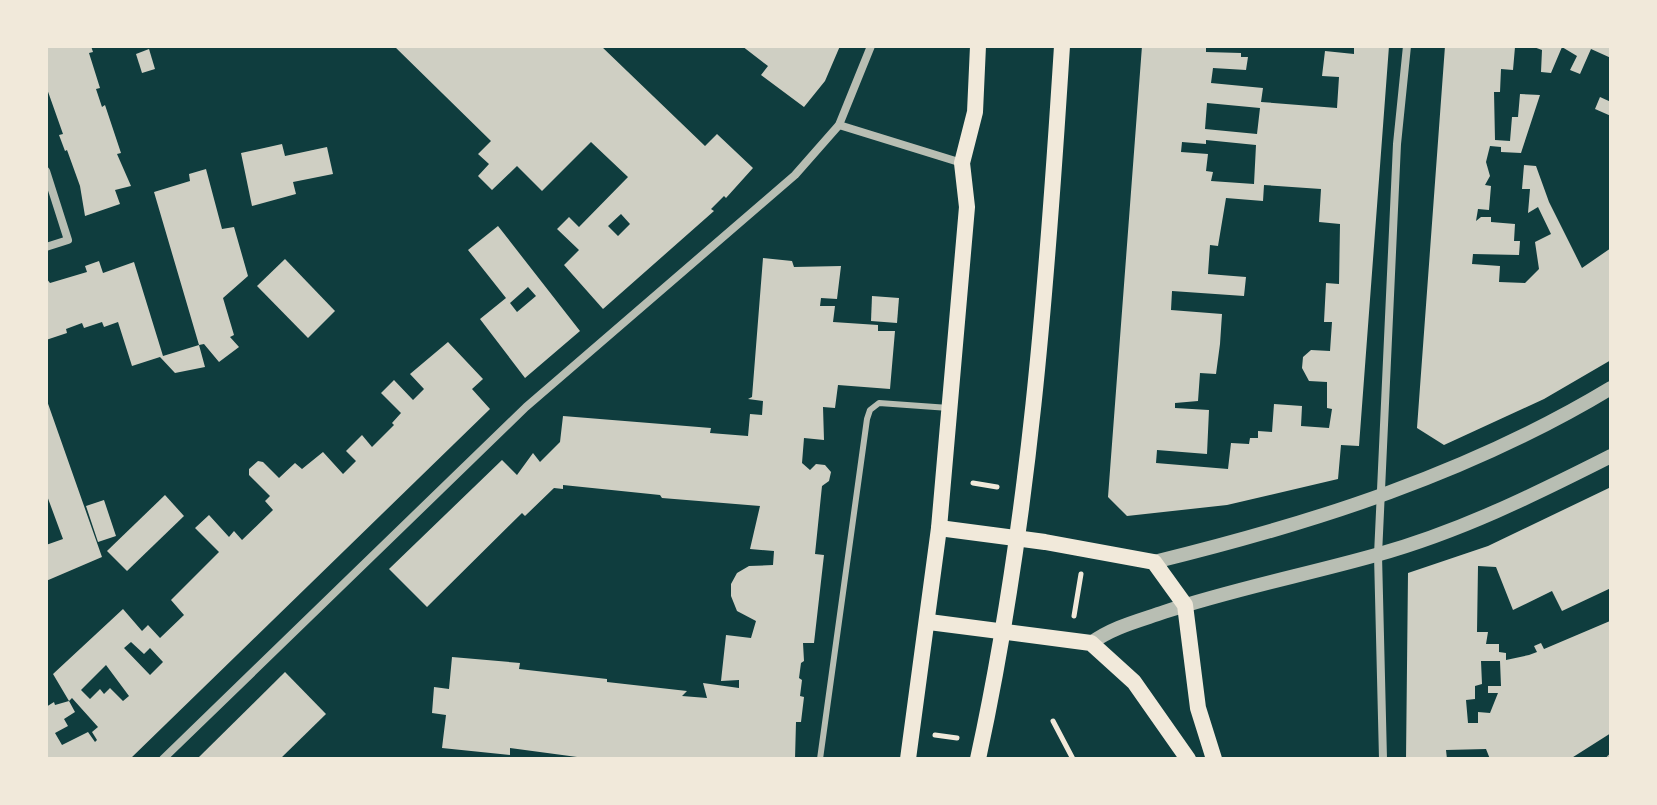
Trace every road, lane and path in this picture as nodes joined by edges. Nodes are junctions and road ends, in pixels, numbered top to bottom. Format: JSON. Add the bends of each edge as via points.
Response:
{"nodes":[{"id":1,"x":871,"y":46,"type":"edge"},
{"id":2,"x":978,"y":46,"type":"edge"},
{"id":3,"x":1062,"y":46,"type":"edge"},
{"id":4,"x":1407,"y":46,"type":"edge"},
{"id":5,"x":839,"y":125,"type":"junction"},
{"id":6,"x":962,"y":163,"type":"junction"},
{"id":7,"x":46,"y":171,"type":"edge"},
{"id":8,"x":46,"y":247,"type":"edge"},
{"id":9,"x":1611,"y":388,"type":"edge"},
{"id":10,"x":949,"y":408,"type":"junction"},
{"id":11,"x":1611,"y":456,"type":"edge"},
{"id":12,"x":973,"y":483,"type":"dead end"},
{"id":13,"x":997,"y":487,"type":"dead end"},
{"id":14,"x":1383,"y":496,"type":"junction"},
{"id":15,"x":939,"y":528,"type":"junction"},
{"id":16,"x":1016,"y":537,"type":"junction"},
{"id":17,"x":1378,"y":555,"type":"junction"},
{"id":18,"x":1154,"y":562,"type":"junction"},
{"id":19,"x":1082,"y":569,"type":"dead end"},
{"id":20,"x":1185,"y":605,"type":"junction"},
{"id":21,"x":929,"y":622,"type":"junction"},
{"id":22,"x":1072,"y":623,"type":"dead end"},
{"id":23,"x":1001,"y":634,"type":"junction"},
{"id":24,"x":1091,"y":643,"type":"junction"},
{"id":25,"x":1053,"y":721,"type":"dead end"},
{"id":26,"x":934,"y":735,"type":"dead end"},
{"id":27,"x":966,"y":740,"type":"dead end"},
{"id":28,"x":163,"y":759,"type":"edge"},
{"id":29,"x":820,"y":759,"type":"edge"},
{"id":30,"x":908,"y":759,"type":"edge"},
{"id":31,"x":978,"y":759,"type":"edge"},
{"id":32,"x":1073,"y":759,"type":"edge"},
{"id":33,"x":1188,"y":759,"type":"edge"},
{"id":34,"x":1214,"y":759,"type":"edge"},
{"id":35,"x":1383,"y":759,"type":"edge"}],
"edges":[{"from":1,"to":5,"type":"street"},
{"from":2,"to":6,"type":"main road","via":[[975,112]]},
{"from":3,"to":16,"type":"main road","via":[[1035,383]]},
{"from":4,"to":14,"type":"street","via":[[1397,144]]},
{"from":5,"to":6,"type":"street"},
{"from":5,"to":28,"type":"street","via":[[769,200],[526,407]]},
{"from":6,"to":10,"type":"main road","via":[[967,207]]},
{"from":7,"to":8,"type":"street","via":[[68,240]]},
{"from":9,"to":14,"type":"street","via":[[1498,449]]},
{"from":10,"to":15,"type":"main road"},
{"from":10,"to":29,"type":"lane","via":[[879,403],[867,419]]},
{"from":11,"to":17,"type":"street","via":[[1512,506]]},
{"from":12,"to":13,"type":"path"},
{"from":14,"to":17,"type":"street"},
{"from":14,"to":18,"type":"street"},
{"from":15,"to":16,"type":"main road"},
{"from":15,"to":21,"type":"main road"},
{"from":16,"to":18,"type":"main road"},
{"from":16,"to":23,"type":"main road"},
{"from":17,"to":20,"type":"street"},
{"from":17,"to":35,"type":"street"},
{"from":18,"to":20,"type":"main road"},
{"from":19,"to":22,"type":"path"},
{"from":20,"to":24,"type":"street","via":[[1109,630]]},
{"from":20,"to":34,"type":"main road","via":[[1198,708]]},
{"from":21,"to":23,"type":"main road"},
{"from":21,"to":30,"type":"main road"},
{"from":23,"to":24,"type":"main road"},
{"from":23,"to":31,"type":"main road"},
{"from":24,"to":33,"type":"main road","via":[[1134,682]]},
{"from":25,"to":32,"type":"path"},
{"from":26,"to":27,"type":"path"}]}
